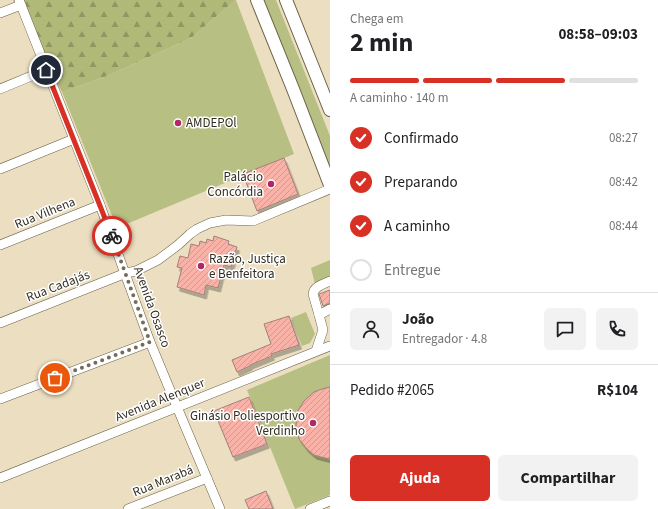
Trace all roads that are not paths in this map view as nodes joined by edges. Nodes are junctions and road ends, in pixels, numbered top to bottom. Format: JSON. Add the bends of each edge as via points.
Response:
{"nodes":[{"id":1,"x":256,"y":0,"type":"edge"},
{"id":2,"x":286,"y":0,"type":"edge"},
{"id":3,"x":20,"y":2,"type":"edge"},
{"id":4,"x":0,"y":13,"type":"edge"},
{"id":5,"x":46,"y":70,"type":"junction"},
{"id":6,"x":0,"y":89,"type":"edge"},
{"id":7,"x":330,"y":110,"type":"edge"},
{"id":8,"x":74,"y":139,"type":"junction"},
{"id":9,"x":0,"y":169,"type":"edge"},
{"id":10,"x":330,"y":185,"type":"edge"},
{"id":11,"x":330,"y":189,"type":"edge"},
{"id":12,"x":100,"y":205,"type":"junction"},
{"id":13,"x":0,"y":245,"type":"edge"},
{"id":14,"x":126,"y":273,"type":"junction"},
{"id":15,"x":330,"y":281,"type":"edge"},
{"id":16,"x":330,"y":309,"type":"edge"},
{"id":17,"x":319,"y":315,"type":"junction"},
{"id":18,"x":0,"y":323,"type":"edge"},
{"id":19,"x":327,"y":332,"type":"edge"},
{"id":20,"x":150,"y":342,"type":"junction"},
{"id":21,"x":330,"y":346,"type":"edge"},
{"id":22,"x":316,"y":351,"type":"junction"},
{"id":23,"x":0,"y":399,"type":"edge"},
{"id":24,"x":177,"y":408,"type":"junction"},
{"id":25,"x":0,"y":478,"type":"edge"},
{"id":26,"x":207,"y":478,"type":"junction"},
{"id":27,"x":330,"y":501,"type":"edge"},
{"id":28,"x":128,"y":509,"type":"edge"},
{"id":29,"x":220,"y":509,"type":"edge"},
{"id":30,"x":310,"y":509,"type":"edge"}],
"edges":[{"from":1,"to":10,"type":"main road"},
{"from":2,"to":7,"type":"main road"},
{"from":3,"to":4,"type":"street"},
{"from":3,"to":5,"type":"street","name":"Avenida Osasco"},
{"from":5,"to":6,"type":"street"},
{"from":5,"to":8,"type":"street","name":"Avenida Osasco"},
{"from":8,"to":9,"type":"street"},
{"from":8,"to":12,"type":"street","name":"Avenida Osasco"},
{"from":11,"to":14,"type":"street","name":"Rua Cadajás","via":[[253,221],[226,220],[210,223],[197,229],[158,260]]},
{"from":12,"to":13,"type":"street","name":"Rua Vilhena"},
{"from":12,"to":14,"type":"street","name":"Avenida Osasco"},
{"from":14,"to":18,"type":"street","name":"Rua Cadajás"},
{"from":14,"to":20,"type":"street","name":"Avenida Osasco"},
{"from":15,"to":17,"type":"street","via":[[313,291]]},
{"from":16,"to":17,"type":"street"},
{"from":17,"to":19,"type":"street"},
{"from":19,"to":22,"type":"street"},
{"from":20,"to":23,"type":"street"},
{"from":20,"to":24,"type":"street","name":"Avenida Osasco"},
{"from":21,"to":22,"type":"street","name":"Avenida Alenquer"},
{"from":22,"to":24,"type":"street","name":"Avenida Alenquer"},
{"from":24,"to":25,"type":"street","name":"Avenida Alenquer"},
{"from":24,"to":26,"type":"street","name":"Avenida Osasco"},
{"from":26,"to":28,"type":"street","name":"Rua Marabá"},
{"from":26,"to":29,"type":"street","name":"Avenida Osasco"},
{"from":27,"to":30,"type":"street"}]}
